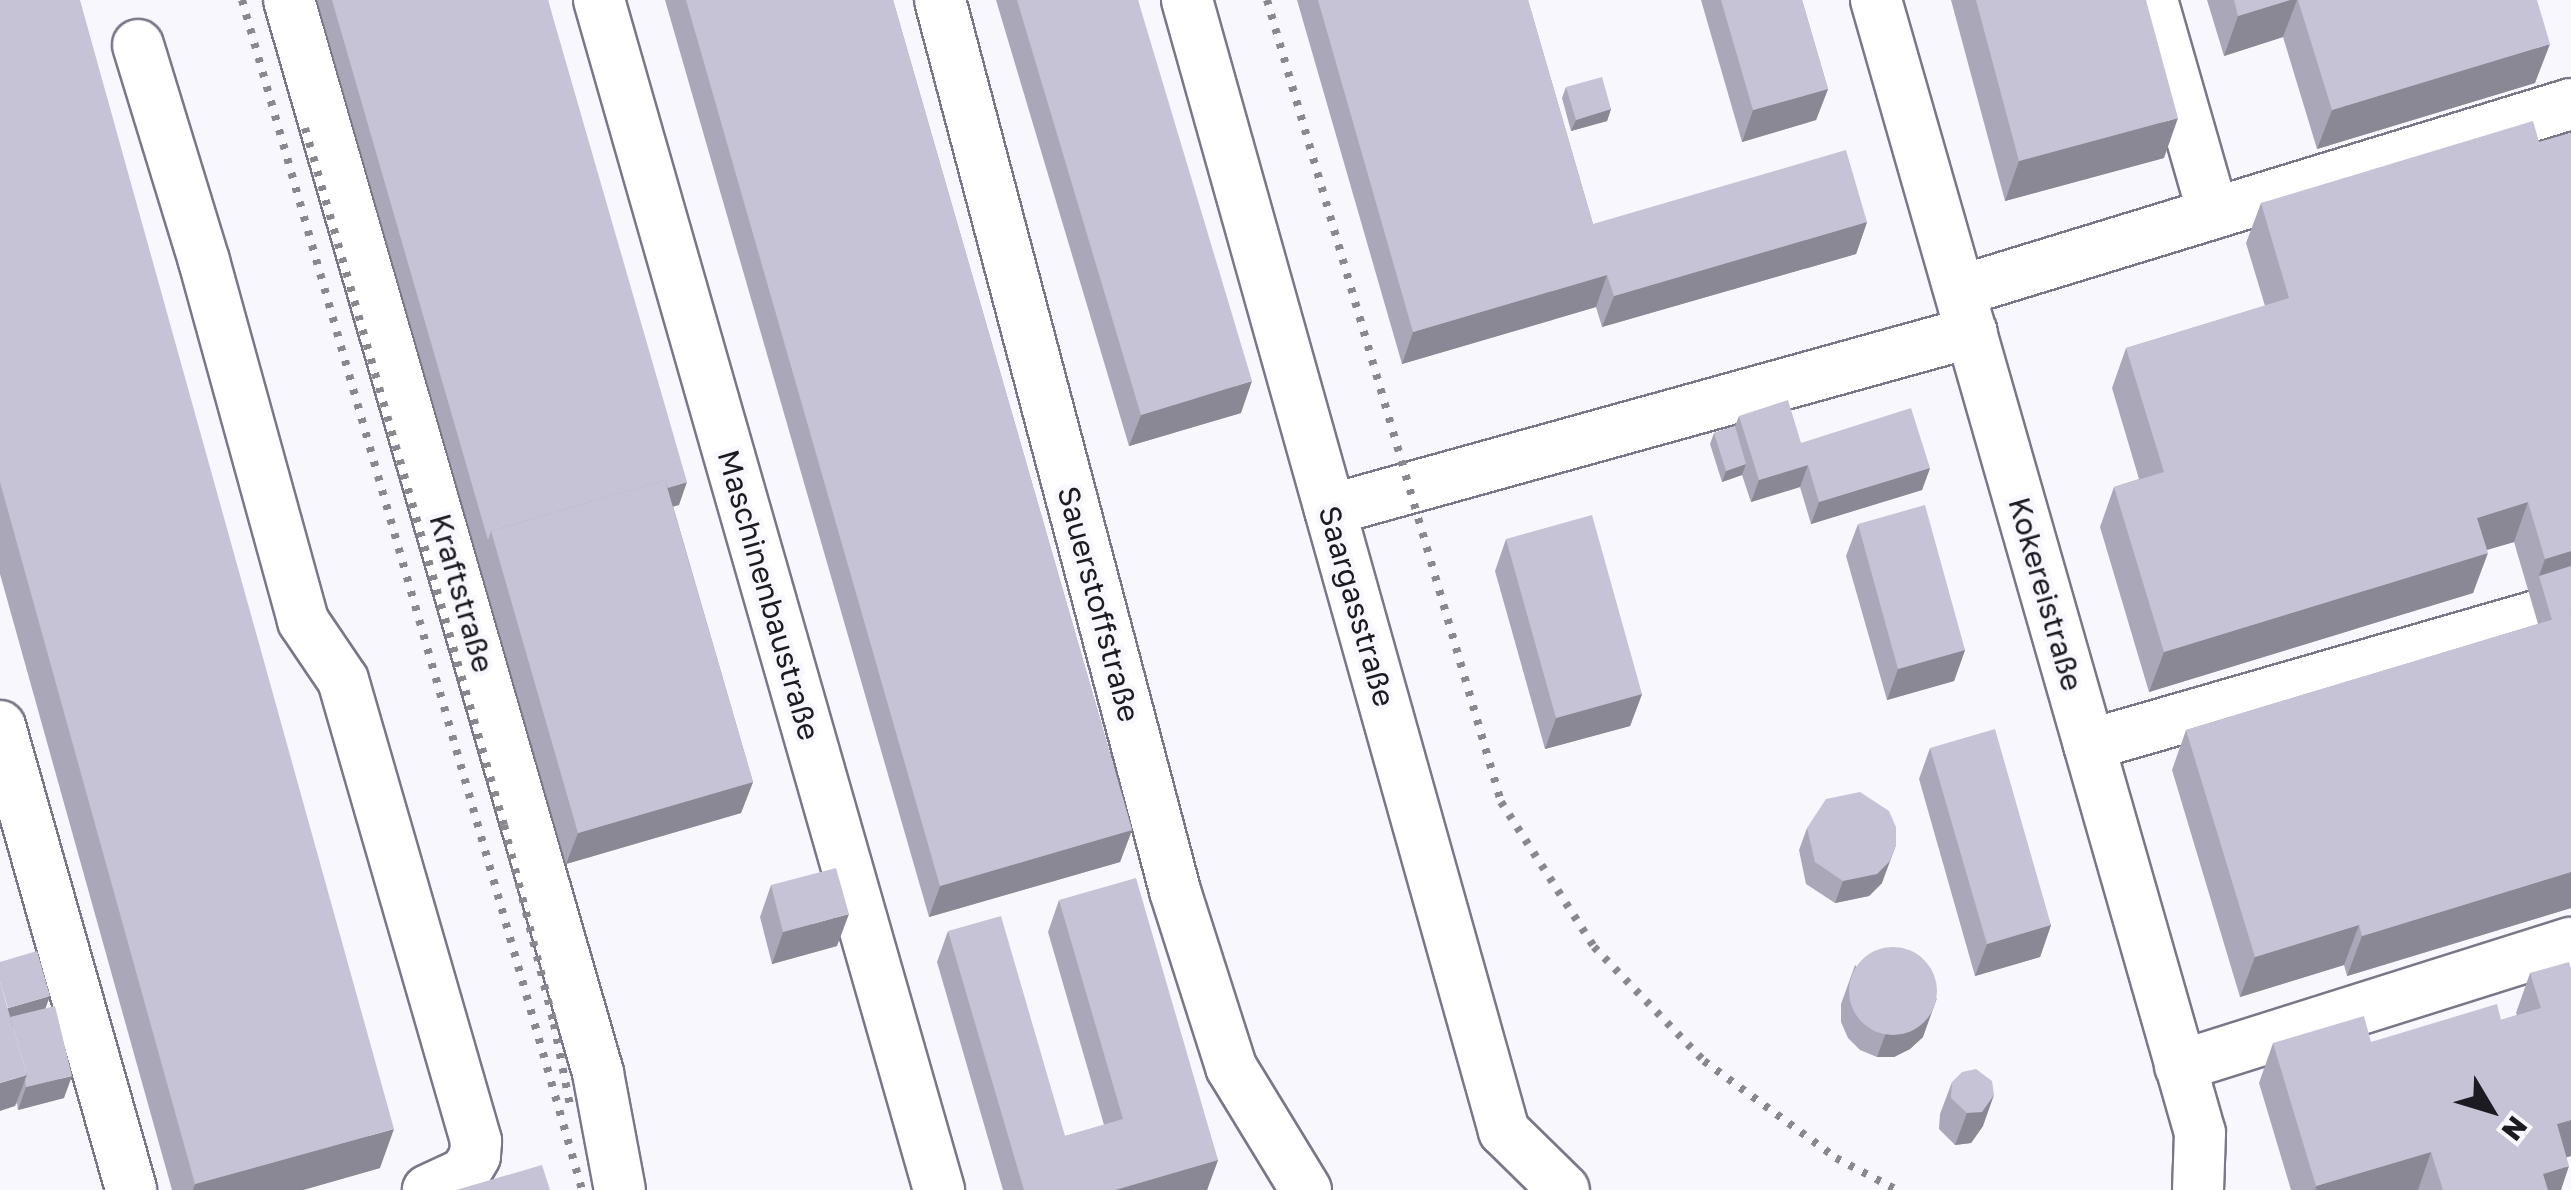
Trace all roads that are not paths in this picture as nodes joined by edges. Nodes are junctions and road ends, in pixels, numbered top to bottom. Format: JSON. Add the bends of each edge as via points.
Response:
{"nodes":[{"id":1,"x":289,"y":0,"type":"edge"},
{"id":2,"x":599,"y":0,"type":"edge"},
{"id":3,"x":940,"y":0,"type":"edge"},
{"id":4,"x":1187,"y":0,"type":"edge"},
{"id":5,"x":1876,"y":0,"type":"edge"},
{"id":6,"x":2152,"y":0,"type":"edge"},
{"id":7,"x":138,"y":45,"type":"dead end"},
{"id":8,"x":2571,"y":104,"type":"edge"},
{"id":9,"x":2213,"y":214,"type":"junction"},
{"id":10,"x":1966,"y":311,"type":"junction"},
{"id":11,"x":1330,"y":510,"type":"junction"},
{"id":12,"x":2571,"y":606,"type":"edge"},
{"id":13,"x":0,"y":726,"type":"edge"},
{"id":14,"x":2090,"y":745,"type":"junction"},
{"id":15,"x":2571,"y":943,"type":"edge"},
{"id":16,"x":2180,"y":1066,"type":"junction"},
{"id":17,"x":131,"y":1190,"type":"edge"},
{"id":18,"x":428,"y":1190,"type":"edge"},
{"id":19,"x":620,"y":1190,"type":"edge"},
{"id":20,"x":939,"y":1190,"type":"edge"},
{"id":21,"x":1306,"y":1190,"type":"edge"},
{"id":22,"x":1564,"y":1190,"type":"edge"},
{"id":23,"x":2198,"y":1190,"type":"edge"}],
"edges":[{"from":1,"to":19,"type":"street","name":"Kraftstraße","via":[[593,1054]]},
{"from":2,"to":20,"type":"street","name":"Maschinenbaustraße"},
{"from":3,"to":21,"type":"street","name":"Sauerstoffstraße","via":[[1175,891],[1231,1067]]},
{"from":4,"to":11,"type":"street","name":"Saargasstraße"},
{"from":5,"to":10,"type":"street","name":"Kokereistraße"},
{"from":6,"to":9,"type":"street"},
{"from":7,"to":18,"type":"street","via":[[303,621],[343,680],[476,1141],[465,1173]]},
{"from":8,"to":9,"type":"street"},
{"from":9,"to":10,"type":"street"},
{"from":10,"to":11,"type":"street"},
{"from":10,"to":14,"type":"street","name":"Kokereistraße"},
{"from":11,"to":22,"type":"street","name":"Saargasstraße","via":[[1504,1131]]},
{"from":12,"to":14,"type":"street"},
{"from":13,"to":17,"type":"street"},
{"from":14,"to":16,"type":"street","name":"Kokereistraße"},
{"from":15,"to":16,"type":"street"},
{"from":16,"to":23,"type":"street","name":"Kokereistraße","via":[[2200,1133]]}]}
